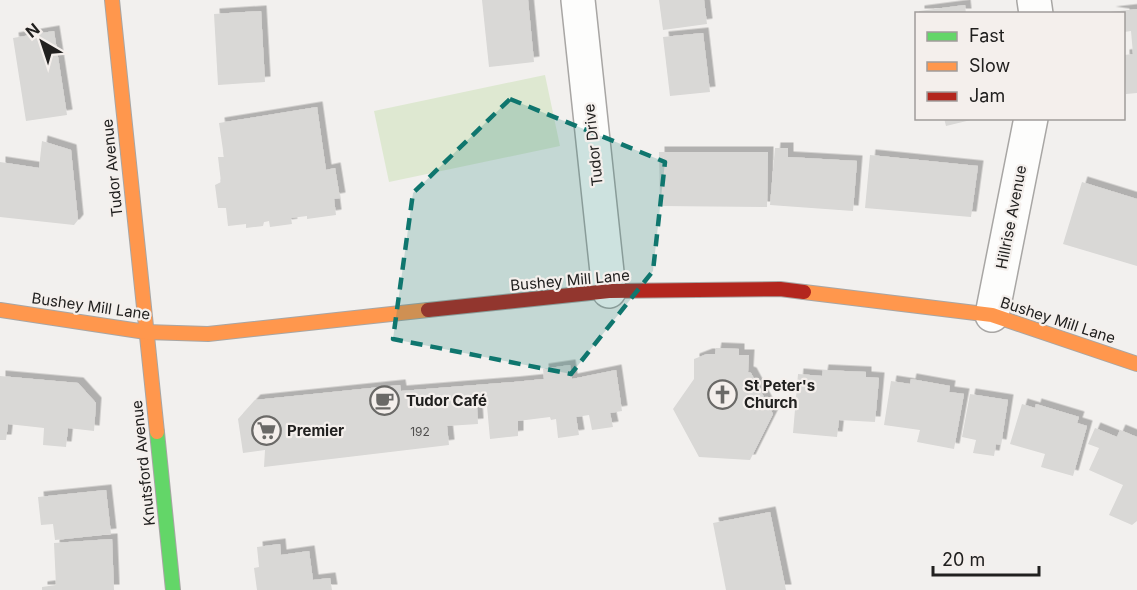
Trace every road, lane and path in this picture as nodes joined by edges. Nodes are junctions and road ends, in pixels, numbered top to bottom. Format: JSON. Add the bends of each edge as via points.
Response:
{"nodes":[{"id":1,"x":112,"y":0,"type":"edge"},
{"id":2,"x":578,"y":0,"type":"edge"},
{"id":3,"x":1031,"y":120,"type":"edge"},
{"id":4,"x":609,"y":291,"type":"junction"},
{"id":5,"x":0,"y":310,"type":"edge"},
{"id":6,"x":992,"y":315,"type":"junction"},
{"id":7,"x":146,"y":332,"type":"junction"},
{"id":8,"x":1137,"y":364,"type":"edge"},
{"id":9,"x":173,"y":590,"type":"edge"}],
"edges":[{"from":1,"to":7,"type":"street","name":"Tudor Avenue"},
{"from":2,"to":4,"type":"street","name":"Tudor Drive"},
{"from":3,"to":6,"type":"street","name":"Hillrise Avenue"},
{"from":4,"to":6,"type":"street","name":"Bushey Mill Lane","via":[[780,289]]},
{"from":4,"to":7,"type":"street","name":"Bushey Mill Lane","via":[[208,334]]},
{"from":5,"to":7,"type":"street","name":"Bushey Mill Lane"},
{"from":6,"to":8,"type":"street","name":"Bushey Mill Lane"},
{"from":7,"to":9,"type":"street","name":"Knutsford Avenue"}]}
